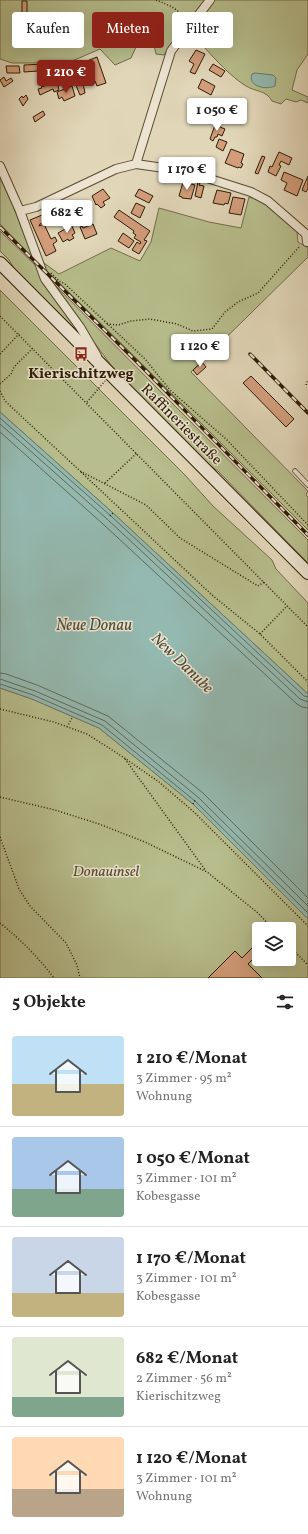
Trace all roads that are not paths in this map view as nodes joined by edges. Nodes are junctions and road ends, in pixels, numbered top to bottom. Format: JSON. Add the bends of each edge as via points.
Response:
{"nodes":[{"id":1,"x":210,"y":0,"type":"edge"},
{"id":2,"x":136,"y":164,"type":"junction"},
{"id":3,"x":0,"y":166,"type":"edge"},
{"id":4,"x":20,"y":211,"type":"junction"},
{"id":5,"x":307,"y":242,"type":"road end"},
{"id":6,"x":0,"y":263,"type":"edge"},
{"id":7,"x":101,"y":364,"type":"junction"},
{"id":8,"x":88,"y":376,"type":"dead end"},
{"id":9,"x":295,"y":470,"type":"dead end"},
{"id":10,"x":308,"y":485,"type":"edge"},
{"id":11,"x":308,"y":573,"type":"edge"}],
"edges":[{"from":1,"to":2,"type":"street","via":[[171,52]]},
{"from":2,"to":4,"type":"street","via":[[116,169],[36,207]]},
{"from":2,"to":5,"type":"street","via":[[185,171],[251,192],[268,201],[306,234]]},
{"from":3,"to":4,"type":"street"},
{"from":4,"to":7,"type":"street","via":[[45,279],[80,327]]},
{"from":6,"to":7,"type":"main road","name":"Raffineriestraße"},
{"from":7,"to":8,"type":"lane"},
{"from":7,"to":11,"type":"main road","name":"Raffineriestraße"},
{"from":9,"to":10,"type":"lane"}]}
